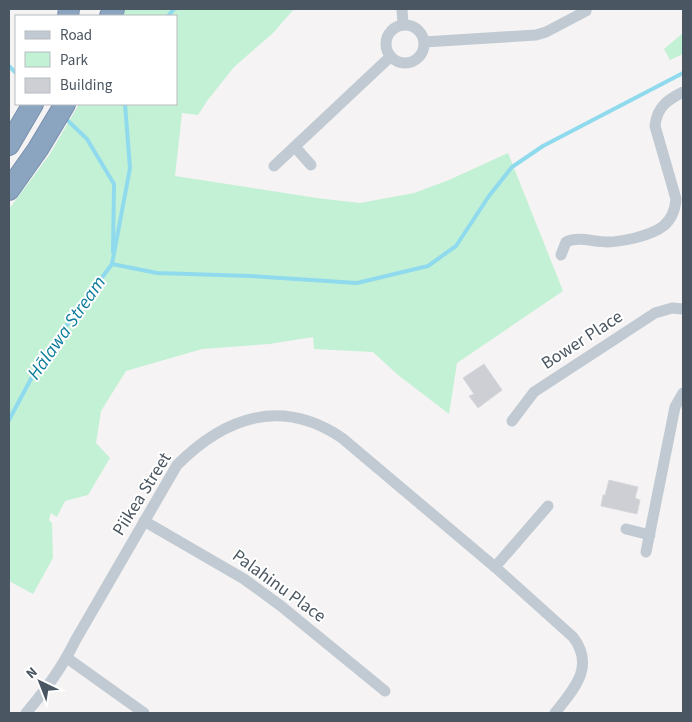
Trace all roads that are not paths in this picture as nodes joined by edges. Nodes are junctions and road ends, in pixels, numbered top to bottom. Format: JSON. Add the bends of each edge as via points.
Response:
{"nodes":[{"id":1,"x":402,"y":9,"type":"edge"},
{"id":2,"x":586,"y":11,"type":"dead end"},
{"id":3,"x":403,"y":25,"type":"junction"},
{"id":4,"x":424,"y":42,"type":"junction"},
{"id":5,"x":390,"y":57,"type":"junction"},
{"id":6,"x":683,"y":92,"type":"edge"},
{"id":7,"x":64,"y":105,"type":"edge"},
{"id":8,"x":30,"y":110,"type":"edge"},
{"id":9,"x":9,"y":145,"type":"edge"},
{"id":10,"x":295,"y":147,"type":"junction"},
{"id":11,"x":310,"y":164,"type":"dead end"},
{"id":12,"x":274,"y":166,"type":"dead end"},
{"id":13,"x":9,"y":190,"type":"edge"},
{"id":14,"x":561,"y":255,"type":"dead end"},
{"id":15,"x":683,"y":309,"type":"edge"},
{"id":16,"x":683,"y":393,"type":"edge"},
{"id":17,"x":512,"y":421,"type":"dead end"},
{"id":18,"x":548,"y":506,"type":"dead end"},
{"id":19,"x":144,"y":521,"type":"junction"},
{"id":20,"x":626,"y":529,"type":"dead end"},
{"id":21,"x":650,"y":534,"type":"junction"},
{"id":22,"x":646,"y":552,"type":"dead end"},
{"id":23,"x":495,"y":567,"type":"junction"},
{"id":24,"x":67,"y":658,"type":"junction"},
{"id":25,"x":385,"y":691,"type":"dead end"},
{"id":26,"x":26,"y":713,"type":"edge"},
{"id":27,"x":144,"y":713,"type":"edge"},
{"id":28,"x":554,"y":713,"type":"edge"}],
"edges":[{"from":1,"to":3,"type":"street"},
{"from":2,"to":4,"type":"street","via":[[536,35]]},
{"from":3,"to":4,"type":"street","via":[[414,27]]},
{"from":3,"to":5,"type":"street","via":[[392,30],[386,40]]},
{"from":4,"to":5,"type":"street","via":[[421,54],[412,62],[401,63]]},
{"from":5,"to":10,"type":"street"},
{"from":6,"to":14,"type":"street","via":[[660,107],[656,116],[655,126],[676,199],[670,219],[653,233],[623,241],[573,239],[566,242]]},
{"from":7,"to":13,"type":"highway"},
{"from":8,"to":9,"type":"highway"},
{"from":10,"to":11,"type":"street"},
{"from":10,"to":12,"type":"street"},
{"from":15,"to":17,"type":"street","name":"Bower Place","via":[[672,308],[655,314],[534,392]]},
{"from":16,"to":21,"type":"street","via":[[675,407]]},
{"from":18,"to":23,"type":"street"},
{"from":19,"to":23,"type":"street","name":"Piikea Street","via":[[177,465],[208,438],[240,421],[288,417],[329,429],[342,438]]},
{"from":19,"to":24,"type":"street","name":"Piikea Street"},
{"from":19,"to":25,"type":"street","name":"Palahinu Place","via":[[244,579]]},
{"from":20,"to":21,"type":"street"},
{"from":21,"to":22,"type":"street"},
{"from":23,"to":28,"type":"street","name":"Piikea Street","via":[[568,633],[580,649],[580,677]]},
{"from":24,"to":26,"type":"street","name":"Piikea Street"},
{"from":24,"to":27,"type":"street"}]}
